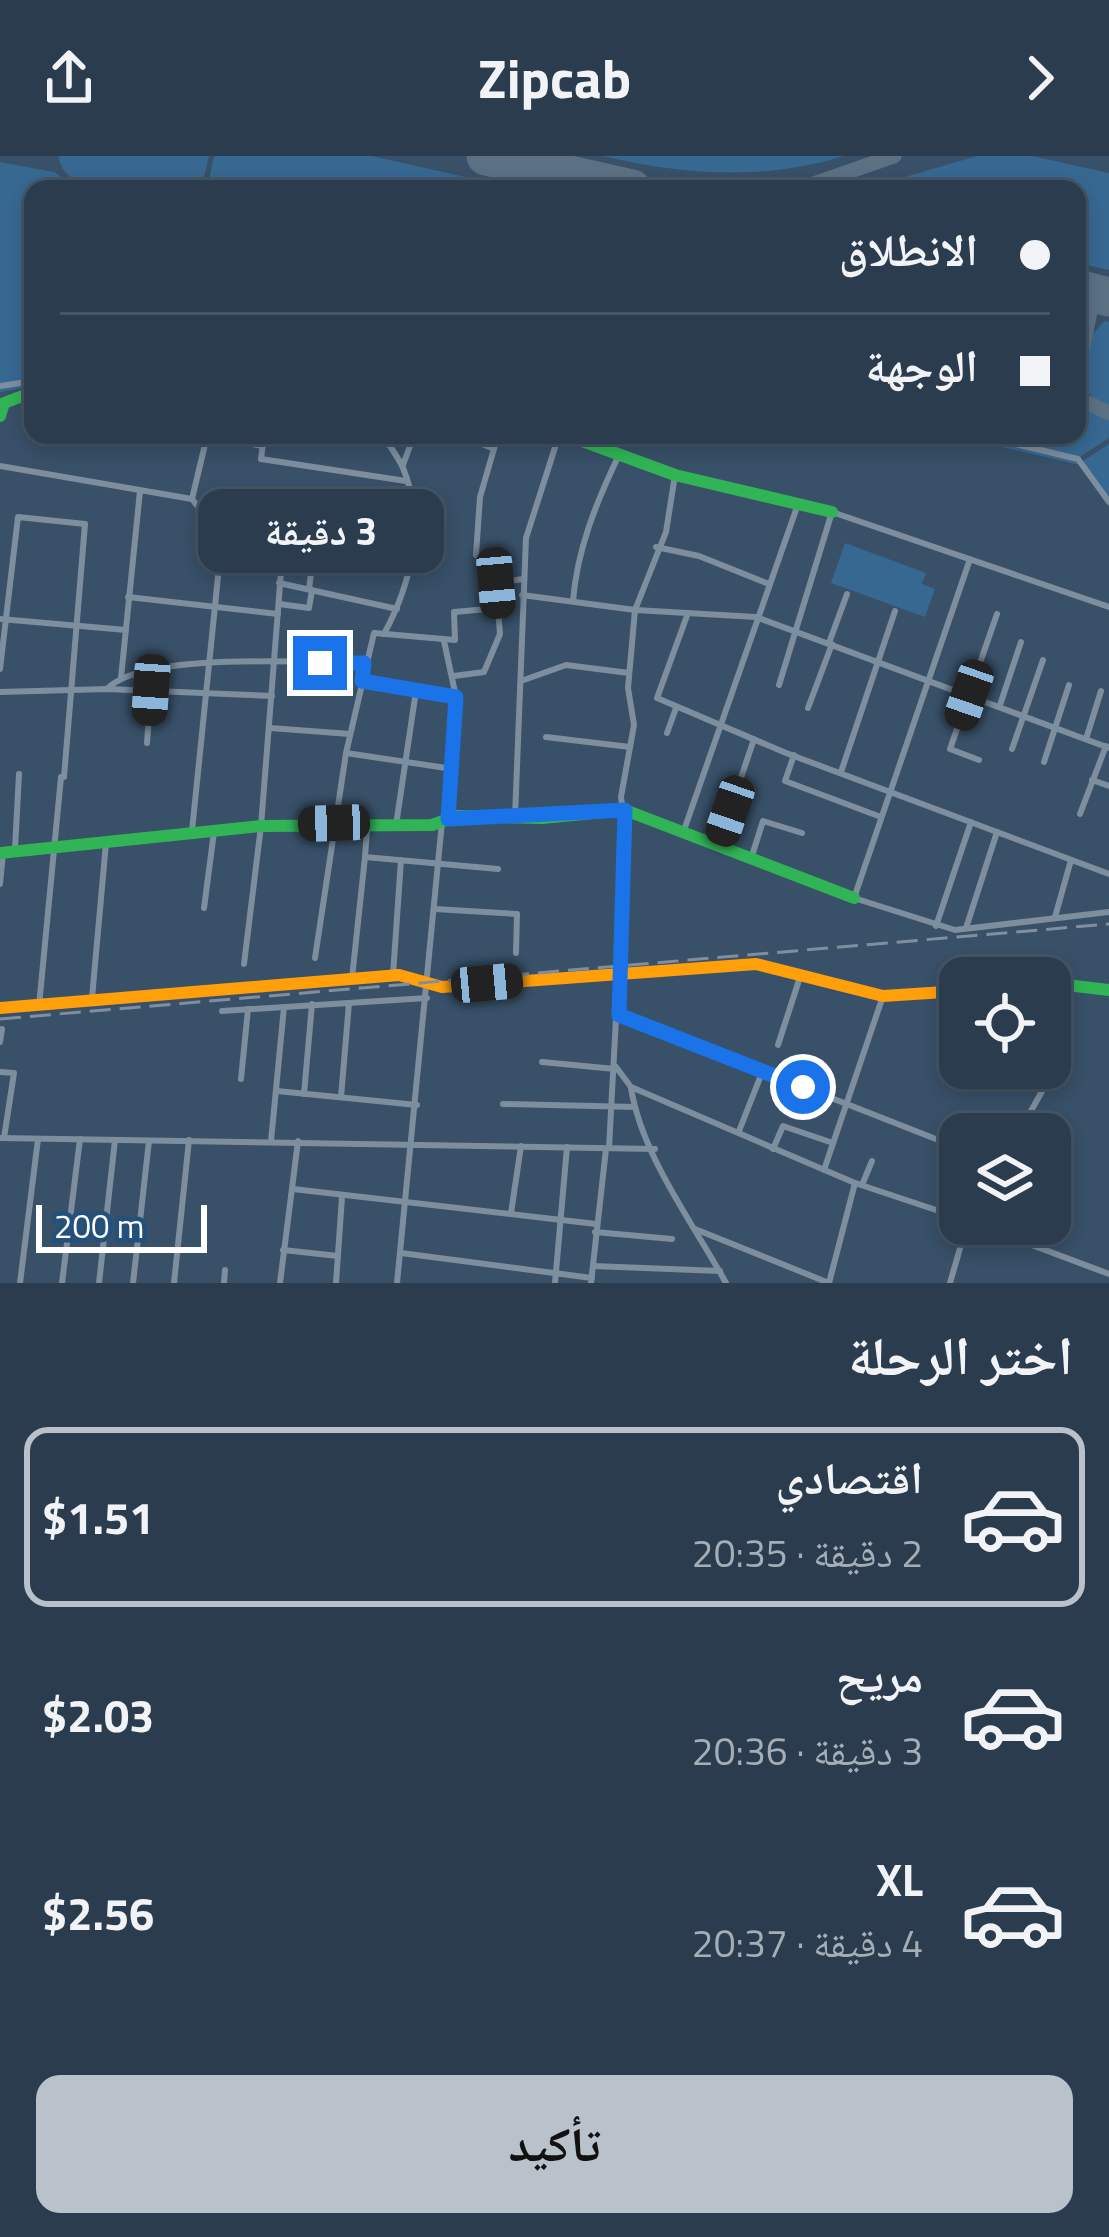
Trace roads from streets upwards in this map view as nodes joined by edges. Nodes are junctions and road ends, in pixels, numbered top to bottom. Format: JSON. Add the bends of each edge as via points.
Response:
{"nodes":[{"id":1,"x":24,"y":395,"type":"edge"},
{"id":2,"x":0,"y":416,"type":"edge"},
{"id":3,"x":202,"y":444,"type":"edge"},
{"id":4,"x":252,"y":444,"type":"edge"},
{"id":5,"x":390,"y":444,"type":"edge"},
{"id":6,"x":411,"y":444,"type":"edge"},
{"id":7,"x":482,"y":444,"type":"edge"},
{"id":8,"x":495,"y":444,"type":"edge"},
{"id":9,"x":559,"y":444,"type":"edge"},
{"id":10,"x":586,"y":444,"type":"edge"},
{"id":11,"x":1014,"y":444,"type":"edge"},
{"id":12,"x":263,"y":446,"type":"joint"},
{"id":13,"x":494,"y":449,"type":"junction"},
{"id":14,"x":618,"y":456,"type":"junction"},
{"id":15,"x":403,"y":465,"type":"junction"},
{"id":16,"x":0,"y":466,"type":"edge"},
{"id":17,"x":675,"y":475,"type":"junction"},
{"id":18,"x":406,"y":481,"type":"junction"},
{"id":19,"x":140,"y":490,"type":"junction"},
{"id":20,"x":192,"y":499,"type":"junction"},
{"id":21,"x":1109,"y":502,"type":"edge"},
{"id":22,"x":798,"y":503,"type":"junction"},
{"id":23,"x":832,"y":512,"type":"junction"},
{"id":24,"x":224,"y":518,"type":"junction"},
{"id":25,"x":285,"y":521,"type":"junction"},
{"id":26,"x":317,"y":526,"type":"junction"},
{"id":27,"x":414,"y":538,"type":"junction"},
{"id":28,"x":656,"y":548,"type":"junction"},
{"id":29,"x":476,"y":555,"type":"dead end"},
{"id":30,"x":970,"y":559,"type":"junction"},
{"id":31,"x":0,"y":562,"type":"edge"},
{"id":32,"x":13,"y":563,"type":"junction"},
{"id":33,"x":523,"y":579,"type":"junction"},
{"id":34,"x":280,"y":583,"type":"junction"},
{"id":35,"x":769,"y":584,"type":"junction"},
{"id":36,"x":310,"y":589,"type":"junction"},
{"id":37,"x":847,"y":594,"type":"dead end"},
{"id":38,"x":522,"y":595,"type":"junction"},
{"id":39,"x":128,"y":597,"type":"junction"},
{"id":40,"x":572,"y":601,"type":"junction"},
{"id":41,"x":279,"y":604,"type":"junction"},
{"id":42,"x":216,"y":607,"type":"junction"},
{"id":43,"x":1109,"y":607,"type":"edge"},
{"id":44,"x":498,"y":608,"type":"junction"},
{"id":45,"x":397,"y":609,"type":"junction"},
{"id":46,"x":635,"y":610,"type":"junction"},
{"id":47,"x":895,"y":610,"type":"dead end"},
{"id":48,"x":688,"y":613,"type":"junction"},
{"id":49,"x":278,"y":614,"type":"junction"},
{"id":50,"x":997,"y":614,"type":"dead end"},
{"id":51,"x":756,"y":617,"type":"junction"},
{"id":52,"x":4,"y":619,"type":"edge"},
{"id":53,"x":77,"y":626,"type":"junction"},
{"id":54,"x":126,"y":630,"type":"junction"},
{"id":55,"x":796,"y":632,"type":"junction"},
{"id":56,"x":384,"y":634,"type":"junction"},
{"id":57,"x":444,"y":640,"type":"junction"},
{"id":58,"x":1021,"y":642,"type":"dead end"},
{"id":59,"x":831,"y":643,"type":"junction"},
{"id":60,"x":1043,"y":660,"type":"dead end"},
{"id":61,"x":208,"y":661,"type":"junction"},
{"id":62,"x":880,"y":661,"type":"junction"},
{"id":63,"x":275,"y":662,"type":"junction"},
{"id":64,"x":364,"y":663,"type":"junction"},
{"id":65,"x":0,"y":669,"type":"edge"},
{"id":66,"x":629,"y":673,"type":"junction"},
{"id":67,"x":454,"y":676,"type":"junction"},
{"id":68,"x":121,"y":679,"type":"junction"},
{"id":69,"x":362,"y":681,"type":"junction"},
{"id":70,"x":521,"y":681,"type":"junction"},
{"id":71,"x":930,"y":681,"type":"junction"},
{"id":72,"x":1069,"y":685,"type":"dead end"},
{"id":73,"x":778,"y":686,"type":"dead end"},
{"id":74,"x":106,"y":689,"type":"junction"},
{"id":75,"x":71,"y":690,"type":"junction"},
{"id":76,"x":151,"y":690,"type":"junction"},
{"id":77,"x":206,"y":691,"type":"junction"},
{"id":78,"x":416,"y":691,"type":"junction"},
{"id":79,"x":1101,"y":691,"type":"dead end"},
{"id":80,"x":0,"y":692,"type":"edge"},
{"id":81,"x":969,"y":695,"type":"junction"},
{"id":82,"x":273,"y":696,"type":"junction"},
{"id":83,"x":456,"y":697,"type":"junction"},
{"id":84,"x":1000,"y":705,"type":"junction"},
{"id":85,"x":677,"y":707,"type":"junction"},
{"id":86,"x":808,"y":708,"type":"dead end"},
{"id":87,"x":1022,"y":714,"type":"junction"},
{"id":88,"x":718,"y":725,"type":"junction"},
{"id":89,"x":1056,"y":727,"type":"junction"},
{"id":90,"x":270,"y":728,"type":"junction"},
{"id":91,"x":667,"y":733,"type":"dead end"},
{"id":92,"x":350,"y":734,"type":"junction"},
{"id":93,"x":546,"y":737,"type":"dead end"},
{"id":94,"x":754,"y":739,"type":"junction"},
{"id":95,"x":1086,"y":739,"type":"junction"},
{"id":96,"x":147,"y":743,"type":"dead end"},
{"id":97,"x":630,"y":747,"type":"junction"},
{"id":98,"x":1107,"y":747,"type":"edge"},
{"id":99,"x":1012,"y":749,"type":"dead end"},
{"id":100,"x":346,"y":753,"type":"junction"},
{"id":101,"x":794,"y":755,"type":"junction"},
{"id":102,"x":979,"y":760,"type":"dead end"},
{"id":103,"x":1044,"y":762,"type":"dead end"},
{"id":104,"x":404,"y":763,"type":"junction"},
{"id":105,"x":453,"y":769,"type":"junction"},
{"id":106,"x":842,"y":772,"type":"junction"},
{"id":107,"x":19,"y":774,"type":"dead end"},
{"id":108,"x":1092,"y":780,"type":"junction"},
{"id":109,"x":1109,"y":786,"type":"edge"},
{"id":110,"x":890,"y":790,"type":"junction"},
{"id":111,"x":625,"y":810,"type":"junction"},
{"id":112,"x":1080,"y":814,"type":"dead end"},
{"id":113,"x":515,"y":817,"type":"junction"},
{"id":114,"x":881,"y":818,"type":"junction"},
{"id":115,"x":445,"y":820,"type":"junction"},
{"id":116,"x":971,"y":822,"type":"junction"},
{"id":117,"x":334,"y":823,"type":"junction"},
{"id":118,"x":368,"y":825,"type":"junction"},
{"id":119,"x":396,"y":825,"type":"junction"},
{"id":120,"x":261,"y":826,"type":"junction"},
{"id":121,"x":214,"y":832,"type":"junction"},
{"id":122,"x":682,"y":832,"type":"junction"},
{"id":123,"x":998,"y":832,"type":"junction"},
{"id":124,"x":802,"y":833,"type":"dead end"},
{"id":125,"x":192,"y":835,"type":"junction"},
{"id":126,"x":106,"y":843,"type":"junction"},
{"id":127,"x":718,"y":846,"type":"junction"},
{"id":128,"x":54,"y":849,"type":"junction"},
{"id":129,"x":6,"y":853,"type":"edge"},
{"id":130,"x":364,"y":856,"type":"junction"},
{"id":131,"x":751,"y":859,"type":"junction"},
{"id":132,"x":401,"y":860,"type":"junction"},
{"id":133,"x":1071,"y":860,"type":"junction"},
{"id":134,"x":439,"y":864,"type":"junction"},
{"id":135,"x":498,"y":869,"type":"dead end"},
{"id":136,"x":1109,"y":874,"type":"edge"},
{"id":137,"x":0,"y":884,"type":"edge"},
{"id":138,"x":854,"y":898,"type":"junction"},
{"id":139,"x":204,"y":908,"type":"dead end"},
{"id":140,"x":435,"y":909,"type":"junction"},
{"id":141,"x":1109,"y":912,"type":"edge"},
{"id":142,"x":1055,"y":917,"type":"junction"},
{"id":143,"x":936,"y":926,"type":"junction"},
{"id":144,"x":966,"y":928,"type":"junction"},
{"id":145,"x":516,"y":953,"type":"dead end"},
{"id":146,"x":315,"y":958,"type":"dead end"},
{"id":147,"x":244,"y":964,"type":"dead end"},
{"id":148,"x":620,"y":973,"type":"junction"},
{"id":149,"x":801,"y":974,"type":"junction"},
{"id":150,"x":393,"y":976,"type":"junction"},
{"id":151,"x":352,"y":979,"type":"junction"},
{"id":152,"x":429,"y":981,"type":"junction"},
{"id":153,"x":1071,"y":985,"type":"edge"},
{"id":154,"x":1109,"y":990,"type":"edge"},
{"id":155,"x":939,"y":992,"type":"edge"},
{"id":156,"x":883,"y":996,"type":"junction"},
{"id":157,"x":427,"y":998,"type":"junction"},
{"id":158,"x":92,"y":1001,"type":"junction"},
{"id":159,"x":349,"y":1003,"type":"junction"},
{"id":160,"x":312,"y":1004,"type":"junction"},
{"id":161,"x":39,"y":1006,"type":"junction"},
{"id":162,"x":284,"y":1006,"type":"junction"},
{"id":163,"x":0,"y":1008,"type":"edge"},
{"id":164,"x":248,"y":1009,"type":"junction"},
{"id":165,"x":222,"y":1011,"type":"dead end"},
{"id":166,"x":619,"y":1015,"type":"junction"},
{"id":167,"x":2,"y":1029,"type":"edge"},
{"id":168,"x":0,"y":1042,"type":"edge"},
{"id":169,"x":778,"y":1045,"type":"dead end"},
{"id":170,"x":542,"y":1062,"type":"dead end"},
{"id":171,"x":615,"y":1068,"type":"junction"},
{"id":172,"x":763,"y":1070,"type":"junction"},
{"id":173,"x":0,"y":1072,"type":"edge"},
{"id":174,"x":241,"y":1079,"type":"dead end"},
{"id":175,"x":631,"y":1087,"type":"junction"},
{"id":176,"x":277,"y":1091,"type":"junction"},
{"id":177,"x":304,"y":1094,"type":"junction"},
{"id":178,"x":341,"y":1097,"type":"junction"},
{"id":179,"x":503,"y":1104,"type":"dead end"},
{"id":180,"x":418,"y":1105,"type":"junction"},
{"id":181,"x":844,"y":1105,"type":"junction"},
{"id":182,"x":613,"y":1107,"type":"junction"},
{"id":183,"x":634,"y":1107,"type":"junction"},
{"id":184,"x":740,"y":1131,"type":"junction"},
{"id":185,"x":2,"y":1138,"type":"edge"},
{"id":186,"x":80,"y":1138,"type":"junction"},
{"id":187,"x":38,"y":1139,"type":"junction"},
{"id":188,"x":115,"y":1140,"type":"junction"},
{"id":189,"x":189,"y":1140,"type":"junction"},
{"id":190,"x":939,"y":1140,"type":"edge"},
{"id":191,"x":149,"y":1141,"type":"junction"},
{"id":192,"x":271,"y":1141,"type":"junction"},
{"id":193,"x":298,"y":1142,"type":"junction"},
{"id":194,"x":830,"y":1142,"type":"junction"},
{"id":195,"x":414,"y":1144,"type":"junction"},
{"id":196,"x":521,"y":1146,"type":"junction"},
{"id":197,"x":567,"y":1148,"type":"junction"},
{"id":198,"x":608,"y":1148,"type":"junction"},
{"id":199,"x":655,"y":1149,"type":"junction"},
{"id":200,"x":773,"y":1149,"type":"junction"},
{"id":201,"x":872,"y":1162,"type":"dead end"},
{"id":202,"x":824,"y":1170,"type":"junction"},
{"id":203,"x":859,"y":1184,"type":"junction"},
{"id":204,"x":293,"y":1189,"type":"junction"},
{"id":205,"x":342,"y":1195,"type":"junction"},
{"id":206,"x":409,"y":1204,"type":"junction"},
{"id":207,"x":939,"y":1211,"type":"edge"},
{"id":208,"x":511,"y":1213,"type":"junction"},
{"id":209,"x":559,"y":1220,"type":"junction"},
{"id":210,"x":596,"y":1228,"type":"junction"},
{"id":211,"x":694,"y":1229,"type":"junction"},
{"id":212,"x":672,"y":1239,"type":"dead end"},
{"id":213,"x":958,"y":1245,"type":"edge"},
{"id":214,"x":1033,"y":1245,"type":"edge"},
{"id":215,"x":283,"y":1250,"type":"junction"},
{"id":216,"x":401,"y":1253,"type":"junction"},
{"id":217,"x":338,"y":1256,"type":"junction"},
{"id":218,"x":593,"y":1266,"type":"junction"},
{"id":219,"x":226,"y":1270,"type":"dead end"},
{"id":220,"x":720,"y":1271,"type":"junction"},
{"id":221,"x":556,"y":1273,"type":"junction"},
{"id":222,"x":1109,"y":1274,"type":"edge"},
{"id":223,"x":592,"y":1280,"type":"edge"},
{"id":224,"x":20,"y":1283,"type":"edge"},
{"id":225,"x":62,"y":1283,"type":"edge"},
{"id":226,"x":99,"y":1283,"type":"edge"},
{"id":227,"x":133,"y":1283,"type":"edge"},
{"id":228,"x":174,"y":1283,"type":"edge"},
{"id":229,"x":224,"y":1283,"type":"edge"},
{"id":230,"x":280,"y":1283,"type":"edge"},
{"id":231,"x":336,"y":1283,"type":"edge"},
{"id":232,"x":397,"y":1283,"type":"edge"},
{"id":233,"x":555,"y":1283,"type":"edge"},
{"id":234,"x":726,"y":1283,"type":"edge"},
{"id":235,"x":950,"y":1283,"type":"edge"}],
"edges":[{"from":1,"to":2,"type":"street","via":[[4,403]]},
{"from":3,"to":20,"type":"street"},
{"from":4,"to":12,"type":"street"},
{"from":5,"to":15,"type":"street"},
{"from":6,"to":15,"type":"street"},
{"from":7,"to":13,"type":"street"},
{"from":8,"to":13,"type":"street"},
{"from":9,"to":33,"type":"street","via":[[526,538]]},
{"from":10,"to":14,"type":"street"},
{"from":11,"to":21,"type":"street","via":[[1079,460]]},
{"from":12,"to":18,"type":"street","via":[[261,459]]},
{"from":13,"to":29,"type":"street"},
{"from":14,"to":17,"type":"street"},
{"from":14,"to":40,"type":"street","via":[[597,501]]},
{"from":15,"to":18,"type":"street"},
{"from":16,"to":19,"type":"street"},
{"from":17,"to":22,"type":"street"},
{"from":17,"to":28,"type":"street"},
{"from":18,"to":27,"type":"street"},
{"from":19,"to":20,"type":"street"},
{"from":19,"to":39,"type":"street"},
{"from":20,"to":24,"type":"street","via":[[206,517]]},
{"from":22,"to":23,"type":"street"},
{"from":22,"to":35,"type":"street"},
{"from":23,"to":30,"type":"street"},
{"from":23,"to":55,"type":"street"},
{"from":24,"to":25,"type":"street"},
{"from":24,"to":42,"type":"street"},
{"from":25,"to":26,"type":"street"},
{"from":25,"to":34,"type":"street"},
{"from":26,"to":27,"type":"street"},
{"from":26,"to":36,"type":"street"},
{"from":27,"to":45,"type":"street"},
{"from":28,"to":35,"type":"street"},
{"from":28,"to":46,"type":"street"},
{"from":30,"to":43,"type":"street"},
{"from":30,"to":71,"type":"street"},
{"from":31,"to":32,"type":"street"},
{"from":32,"to":52,"type":"street"},
{"from":32,"to":53,"type":"street","via":[[18,517],[85,524]]},
{"from":33,"to":38,"type":"street"},
{"from":33,"to":44,"type":"street","via":[[496,583]]},
{"from":34,"to":36,"type":"street"},
{"from":34,"to":41,"type":"street"},
{"from":35,"to":51,"type":"street"},
{"from":36,"to":41,"type":"street","via":[[310,608]]},
{"from":36,"to":45,"type":"street"},
{"from":37,"to":59,"type":"street"},
{"from":38,"to":40,"type":"street"},
{"from":38,"to":70,"type":"street"},
{"from":39,"to":42,"type":"street"},
{"from":39,"to":54,"type":"street"},
{"from":40,"to":46,"type":"street"},
{"from":41,"to":49,"type":"street"},
{"from":42,"to":49,"type":"street"},
{"from":42,"to":61,"type":"street"},
{"from":44,"to":57,"type":"street","via":[[454,612],[455,640]]},
{"from":44,"to":67,"type":"street","via":[[500,634],[484,672]]},
{"from":45,"to":56,"type":"street"},
{"from":46,"to":48,"type":"street"},
{"from":46,"to":66,"type":"street"},
{"from":47,"to":62,"type":"street"},
{"from":48,"to":51,"type":"street"},
{"from":48,"to":85,"type":"street","via":[[657,698]]},
{"from":49,"to":63,"type":"street"},
{"from":50,"to":81,"type":"street"},
{"from":51,"to":55,"type":"street"},
{"from":51,"to":88,"type":"street"},
{"from":52,"to":53,"type":"street"},
{"from":52,"to":65,"type":"street"},
{"from":53,"to":54,"type":"street"},
{"from":53,"to":75,"type":"street"},
{"from":54,"to":68,"type":"street"},
{"from":55,"to":59,"type":"street"},
{"from":55,"to":73,"type":"street"},
{"from":56,"to":57,"type":"street"},
{"from":56,"to":64,"type":"street","via":[[374,633]]},
{"from":57,"to":67,"type":"street"},
{"from":58,"to":84,"type":"street"},
{"from":59,"to":62,"type":"street"},
{"from":59,"to":86,"type":"street"},
{"from":60,"to":87,"type":"street"},
{"from":61,"to":63,"type":"street"},
{"from":61,"to":68,"type":"street"},
{"from":61,"to":77,"type":"street"},
{"from":62,"to":71,"type":"street"},
{"from":62,"to":106,"type":"street"},
{"from":63,"to":64,"type":"street"},
{"from":63,"to":82,"type":"street"},
{"from":64,"to":69,"type":"street"},
{"from":66,"to":70,"type":"street","via":[[566,665]]},
{"from":66,"to":97,"type":"street"},
{"from":67,"to":83,"type":"street"},
{"from":68,"to":74,"type":"street"},
{"from":69,"to":78,"type":"street"},
{"from":69,"to":92,"type":"street"},
{"from":70,"to":113,"type":"street"},
{"from":71,"to":81,"type":"street"},
{"from":71,"to":110,"type":"street"},
{"from":72,"to":89,"type":"street"},
{"from":74,"to":75,"type":"street"},
{"from":74,"to":76,"type":"street"},
{"from":75,"to":80,"type":"street"},
{"from":75,"to":128,"type":"street"},
{"from":76,"to":77,"type":"street"},
{"from":76,"to":96,"type":"street"},
{"from":77,"to":82,"type":"street"},
{"from":77,"to":125,"type":"street"},
{"from":78,"to":83,"type":"street"},
{"from":78,"to":104,"type":"street"},
{"from":79,"to":95,"type":"street"},
{"from":81,"to":84,"type":"street"},
{"from":81,"to":102,"type":"street","via":[[950,749]]},
{"from":82,"to":90,"type":"street"},
{"from":83,"to":105,"type":"street"},
{"from":84,"to":87,"type":"street"},
{"from":85,"to":88,"type":"street"},
{"from":85,"to":91,"type":"street"},
{"from":87,"to":89,"type":"street"},
{"from":87,"to":99,"type":"street"},
{"from":88,"to":94,"type":"street"},
{"from":88,"to":122,"type":"street"},
{"from":89,"to":95,"type":"street"},
{"from":89,"to":103,"type":"street"},
{"from":90,"to":92,"type":"street"},
{"from":90,"to":120,"type":"street"},
{"from":92,"to":100,"type":"street"},
{"from":93,"to":97,"type":"street"},
{"from":94,"to":101,"type":"street"},
{"from":94,"to":127,"type":"street"},
{"from":95,"to":98,"type":"street"},
{"from":97,"to":111,"type":"street"},
{"from":98,"to":108,"type":"street"},
{"from":100,"to":104,"type":"street"},
{"from":100,"to":117,"type":"street"},
{"from":101,"to":106,"type":"street"},
{"from":101,"to":114,"type":"street","via":[[784,781]]},
{"from":104,"to":105,"type":"street"},
{"from":104,"to":119,"type":"street"},
{"from":105,"to":115,"type":"street"},
{"from":106,"to":110,"type":"street"},
{"from":107,"to":129,"type":"street"},
{"from":108,"to":109,"type":"street"},
{"from":108,"to":112,"type":"street"},
{"from":110,"to":114,"type":"street"},
{"from":110,"to":116,"type":"street"},
{"from":111,"to":113,"type":"street"},
{"from":111,"to":122,"type":"street"},
{"from":111,"to":148,"type":"street"},
{"from":113,"to":115,"type":"street"},
{"from":114,"to":138,"type":"street"},
{"from":115,"to":119,"type":"street"},
{"from":115,"to":134,"type":"street"},
{"from":116,"to":123,"type":"street"},
{"from":116,"to":143,"type":"street"},
{"from":117,"to":118,"type":"street"},
{"from":117,"to":120,"type":"street"},
{"from":117,"to":146,"type":"street"},
{"from":118,"to":119,"type":"street"},
{"from":118,"to":130,"type":"street"},
{"from":120,"to":121,"type":"street"},
{"from":120,"to":147,"type":"street"},
{"from":121,"to":125,"type":"street"},
{"from":121,"to":139,"type":"street"},
{"from":122,"to":127,"type":"street"},
{"from":123,"to":133,"type":"street"},
{"from":123,"to":144,"type":"street"},
{"from":124,"to":131,"type":"street","via":[[764,821]]},
{"from":125,"to":126,"type":"street"},
{"from":126,"to":128,"type":"street"},
{"from":126,"to":158,"type":"street"},
{"from":127,"to":131,"type":"street"},
{"from":128,"to":129,"type":"street"},
{"from":128,"to":161,"type":"street"},
{"from":129,"to":137,"type":"street"},
{"from":130,"to":132,"type":"street"},
{"from":130,"to":151,"type":"street"},
{"from":131,"to":138,"type":"street"},
{"from":132,"to":134,"type":"street"},
{"from":132,"to":150,"type":"street"},
{"from":133,"to":136,"type":"street"},
{"from":133,"to":142,"type":"street"},
{"from":134,"to":135,"type":"street"},
{"from":134,"to":140,"type":"street"},
{"from":138,"to":143,"type":"street"},
{"from":140,"to":145,"type":"street","via":[[517,914]]},
{"from":140,"to":152,"type":"street"},
{"from":141,"to":142,"type":"street"},
{"from":142,"to":144,"type":"street"},
{"from":143,"to":144,"type":"street"},
{"from":148,"to":149,"type":"street","via":[[757,964]]},
{"from":148,"to":152,"type":"street","via":[[442,987]]},
{"from":148,"to":166,"type":"street"},
{"from":149,"to":156,"type":"street"},
{"from":149,"to":169,"type":"street"},
{"from":150,"to":151,"type":"street"},
{"from":150,"to":152,"type":"street"},
{"from":151,"to":158,"type":"street"},
{"from":152,"to":157,"type":"street"},
{"from":153,"to":154,"type":"street"},
{"from":155,"to":156,"type":"street"},
{"from":156,"to":181,"type":"street"},
{"from":157,"to":159,"type":"street"},
{"from":157,"to":180,"type":"street"},
{"from":158,"to":161,"type":"street"},
{"from":159,"to":160,"type":"street"},
{"from":159,"to":178,"type":"street"},
{"from":160,"to":162,"type":"street"},
{"from":160,"to":177,"type":"street"},
{"from":161,"to":163,"type":"street"},
{"from":162,"to":164,"type":"street"},
{"from":162,"to":176,"type":"street"},
{"from":164,"to":165,"type":"street"},
{"from":164,"to":174,"type":"street"},
{"from":166,"to":171,"type":"street"},
{"from":166,"to":172,"type":"street"},
{"from":167,"to":168,"type":"street"},
{"from":170,"to":171,"type":"street"},
{"from":171,"to":175,"type":"street"},
{"from":171,"to":182,"type":"street"},
{"from":172,"to":181,"type":"street"},
{"from":172,"to":184,"type":"street"},
{"from":173,"to":185,"type":"street","via":[[14,1073]]},
{"from":175,"to":183,"type":"street"},
{"from":175,"to":184,"type":"street"},
{"from":176,"to":177,"type":"street"},
{"from":176,"to":192,"type":"street"},
{"from":177,"to":178,"type":"street"},
{"from":178,"to":180,"type":"street"},
{"from":179,"to":182,"type":"street"},
{"from":180,"to":195,"type":"street"},
{"from":181,"to":190,"type":"street"},
{"from":181,"to":194,"type":"street"},
{"from":182,"to":183,"type":"street"},
{"from":182,"to":198,"type":"street"},
{"from":183,"to":199,"type":"street"},
{"from":184,"to":200,"type":"street"},
{"from":185,"to":187,"type":"street"},
{"from":186,"to":187,"type":"street"},
{"from":186,"to":188,"type":"street"},
{"from":186,"to":225,"type":"street"},
{"from":187,"to":224,"type":"street"},
{"from":188,"to":191,"type":"street"},
{"from":188,"to":226,"type":"street"},
{"from":189,"to":191,"type":"street"},
{"from":189,"to":192,"type":"street"},
{"from":189,"to":228,"type":"street"},
{"from":191,"to":227,"type":"street"},
{"from":192,"to":193,"type":"street"},
{"from":193,"to":195,"type":"street"},
{"from":193,"to":204,"type":"street"},
{"from":194,"to":200,"type":"street","via":[[783,1126]]},
{"from":194,"to":202,"type":"street"},
{"from":195,"to":196,"type":"street"},
{"from":195,"to":206,"type":"street"},
{"from":196,"to":197,"type":"street"},
{"from":196,"to":208,"type":"street"},
{"from":197,"to":198,"type":"street"},
{"from":197,"to":209,"type":"street"},
{"from":198,"to":199,"type":"street"},
{"from":198,"to":210,"type":"street"},
{"from":199,"to":211,"type":"street"},
{"from":200,"to":202,"type":"street"},
{"from":201,"to":203,"type":"street"},
{"from":202,"to":203,"type":"street"},
{"from":203,"to":207,"type":"street"},
{"from":203,"to":211,"type":"street","via":[[830,1283]]},
{"from":204,"to":205,"type":"street"},
{"from":204,"to":215,"type":"street"},
{"from":205,"to":206,"type":"street"},
{"from":205,"to":217,"type":"street"},
{"from":206,"to":208,"type":"street"},
{"from":206,"to":216,"type":"street"},
{"from":208,"to":209,"type":"street"},
{"from":209,"to":210,"type":"street"},
{"from":209,"to":221,"type":"street"},
{"from":210,"to":212,"type":"street"},
{"from":210,"to":218,"type":"street"},
{"from":211,"to":220,"type":"street"},
{"from":213,"to":235,"type":"street"},
{"from":214,"to":222,"type":"street"},
{"from":215,"to":217,"type":"street"},
{"from":215,"to":230,"type":"street"},
{"from":216,"to":221,"type":"street"},
{"from":216,"to":232,"type":"street"},
{"from":217,"to":231,"type":"street"},
{"from":218,"to":220,"type":"street"},
{"from":218,"to":223,"type":"street"},
{"from":219,"to":229,"type":"street"},
{"from":220,"to":234,"type":"street"},
{"from":221,"to":223,"type":"street"},
{"from":221,"to":233,"type":"street"}]}
